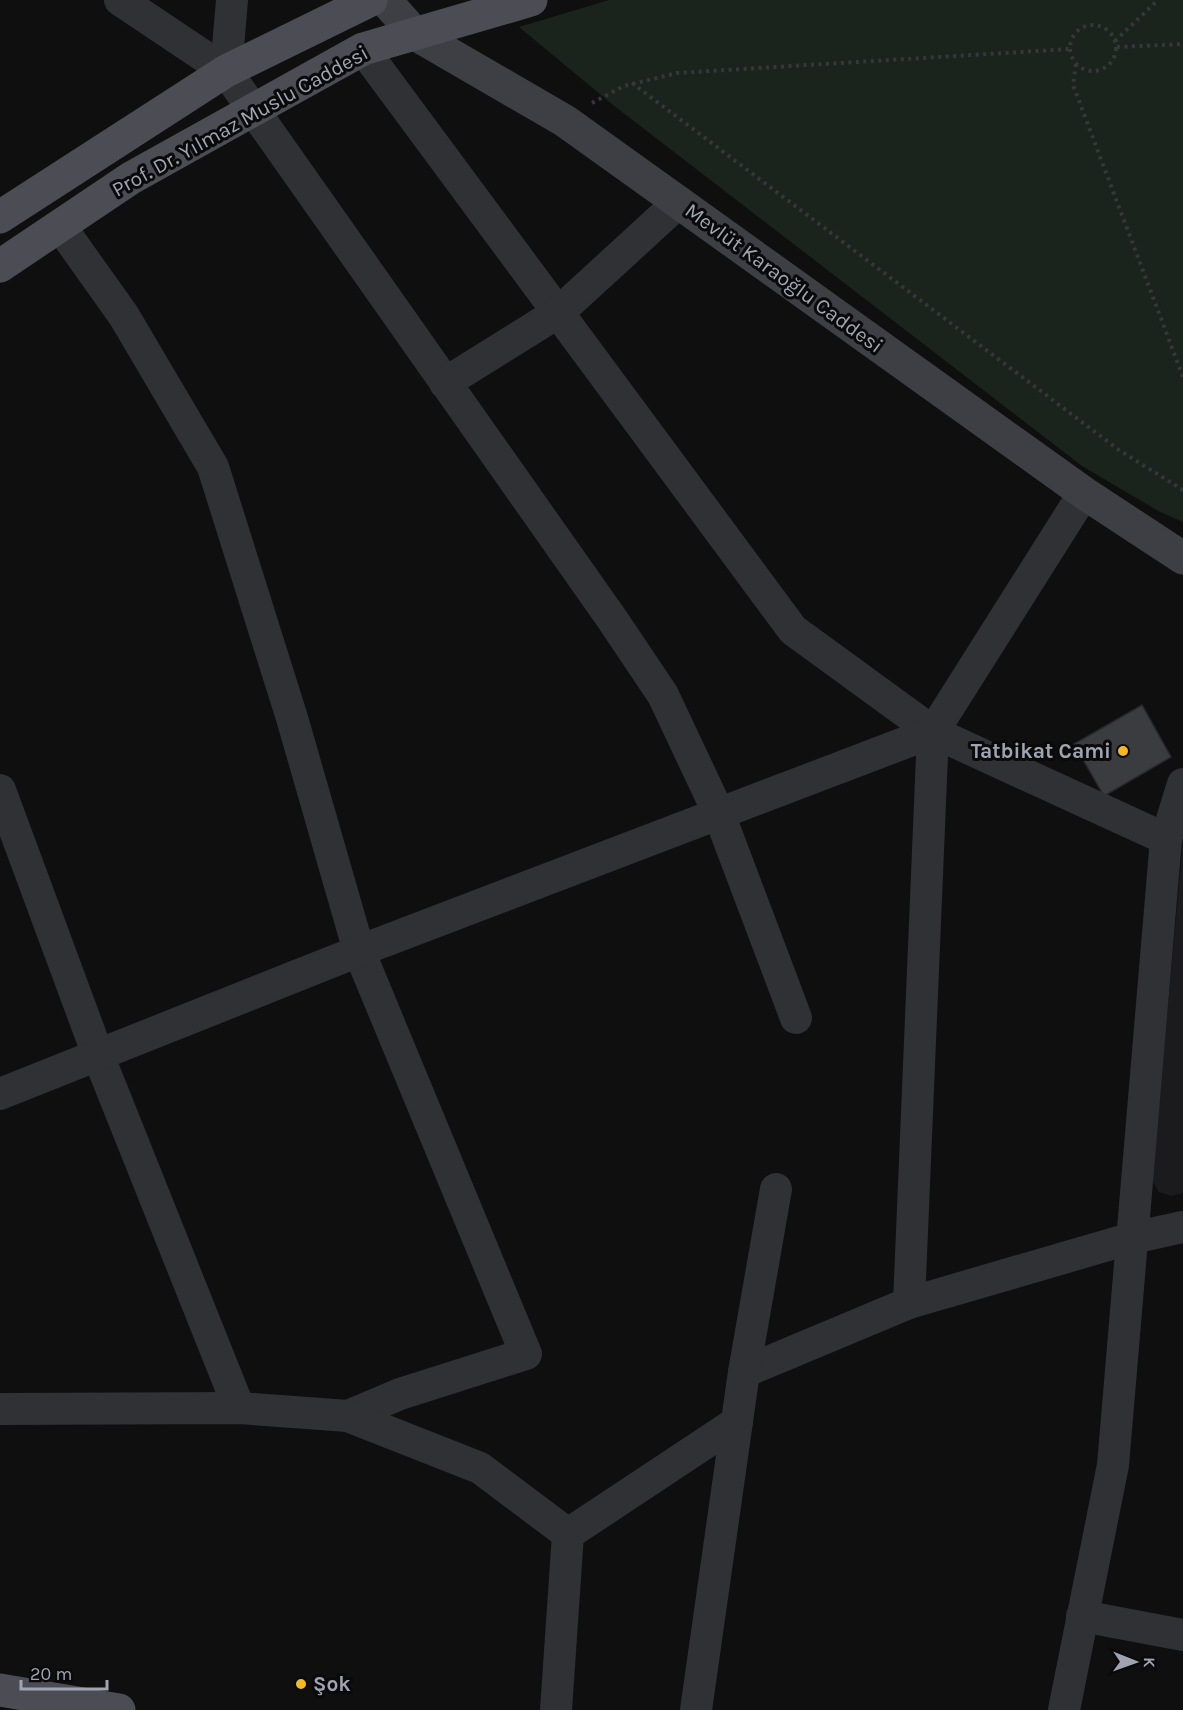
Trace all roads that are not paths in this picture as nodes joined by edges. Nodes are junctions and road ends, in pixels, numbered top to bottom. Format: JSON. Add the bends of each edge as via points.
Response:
{"nodes":[{"id":1,"x":120,"y":0,"type":"edge"},
{"id":2,"x":232,"y":0,"type":"edge"},
{"id":3,"x":370,"y":0,"type":"edge"},
{"id":4,"x":385,"y":0,"type":"edge"},
{"id":5,"x":531,"y":0,"type":"edge"},
{"id":6,"x":415,"y":34,"type":"junction"},
{"id":7,"x":363,"y":49,"type":"junction"},
{"id":8,"x":226,"y":71,"type":"junction"},
{"id":9,"x":253,"y":110,"type":"junction"},
{"id":10,"x":679,"y":202,"type":"junction"},
{"id":11,"x":0,"y":217,"type":"edge"},
{"id":12,"x":60,"y":226,"type":"junction"},
{"id":13,"x":0,"y":266,"type":"edge"},
{"id":14,"x":559,"y":312,"type":"junction"},
{"id":15,"x":446,"y":383,"type":"junction"},
{"id":16,"x":1084,"y":493,"type":"junction"},
{"id":17,"x":1183,"y":558,"type":"edge"},
{"id":18,"x":933,"y":732,"type":"junction"},
{"id":19,"x":1183,"y":784,"type":"edge"},
{"id":20,"x":0,"y":790,"type":"edge"},
{"id":21,"x":719,"y":814,"type":"junction"},
{"id":22,"x":1166,"y":840,"type":"junction"},
{"id":23,"x":359,"y":951,"type":"junction"},
{"id":24,"x":796,"y":1018,"type":"dead end"},
{"id":25,"x":98,"y":1055,"type":"junction"},
{"id":26,"x":0,"y":1094,"type":"edge"},
{"id":27,"x":776,"y":1190,"type":"dead end"},
{"id":28,"x":1183,"y":1227,"type":"edge"},
{"id":29,"x":1132,"y":1238,"type":"junction"},
{"id":30,"x":909,"y":1303,"type":"junction"},
{"id":31,"x":744,"y":1372,"type":"junction"},
{"id":32,"x":239,"y":1408,"type":"junction"},
{"id":33,"x":0,"y":1409,"type":"edge"},
{"id":34,"x":348,"y":1416,"type":"junction"},
{"id":35,"x":737,"y":1422,"type":"junction"},
{"id":36,"x":568,"y":1534,"type":"junction"},
{"id":37,"x":1082,"y":1616,"type":"junction"},
{"id":38,"x":1183,"y":1635,"type":"edge"},
{"id":39,"x":2,"y":1694,"type":"edge"},
{"id":40,"x":119,"y":1710,"type":"edge"},
{"id":41,"x":556,"y":1710,"type":"edge"},
{"id":42,"x":696,"y":1710,"type":"edge"},
{"id":43,"x":1064,"y":1710,"type":"edge"}],
"edges":[{"from":1,"to":8,"type":"street"},
{"from":2,"to":8,"type":"street"},
{"from":3,"to":8,"type":"main road","name":"Prof. Dr. Yılmaz Muslu Caddesi"},
{"from":4,"to":6,"type":"main road","name":"Mevlüt Karaoğlu Caddesi"},
{"from":5,"to":6,"type":"main road","name":"Prof. Dr. Yılmaz Muslu Caddesi"},
{"from":6,"to":7,"type":"main road","name":"Prof. Dr. Yılmaz Muslu Caddesi"},
{"from":6,"to":10,"type":"main road","name":"Mevlüt Karaoğlu Caddesi","via":[[565,121]]},
{"from":7,"to":9,"type":"main road","name":"Prof. Dr. Yılmaz Muslu Caddesi"},
{"from":7,"to":14,"type":"street"},
{"from":8,"to":9,"type":"street"},
{"from":8,"to":11,"type":"main road","name":"Prof. Dr. Yılmaz Muslu Caddesi"},
{"from":9,"to":12,"type":"main road","name":"Prof. Dr. Yılmaz Muslu Caddesi","via":[[131,178]]},
{"from":9,"to":15,"type":"street"},
{"from":10,"to":14,"type":"street"},
{"from":10,"to":16,"type":"main road","name":"Mevlüt Karaoğlu Caddesi"},
{"from":12,"to":13,"type":"main road","name":"Prof. Dr. Yılmaz Muslu Caddesi"},
{"from":12,"to":23,"type":"street","via":[[124,316],[213,467],[292,718]]},
{"from":14,"to":15,"type":"street"},
{"from":14,"to":18,"type":"street","via":[[794,630]]},
{"from":15,"to":21,"type":"street","via":[[663,695]]},
{"from":16,"to":17,"type":"main road","name":"Mevlüt Karaoğlu Caddesi"},
{"from":16,"to":18,"type":"street"},
{"from":18,"to":21,"type":"street"},
{"from":18,"to":22,"type":"street"},
{"from":18,"to":30,"type":"street"},
{"from":19,"to":22,"type":"street"},
{"from":20,"to":25,"type":"street"},
{"from":21,"to":23,"type":"street"},
{"from":21,"to":24,"type":"street"},
{"from":22,"to":29,"type":"street"},
{"from":23,"to":25,"type":"street"},
{"from":23,"to":34,"type":"street","via":[[525,1354],[400,1394]]},
{"from":25,"to":26,"type":"street"},
{"from":25,"to":32,"type":"street"},
{"from":27,"to":31,"type":"street"},
{"from":28,"to":29,"type":"street"},
{"from":29,"to":30,"type":"street"},
{"from":29,"to":37,"type":"street","via":[[1113,1465]]},
{"from":30,"to":31,"type":"street"},
{"from":31,"to":35,"type":"street"},
{"from":32,"to":33,"type":"street"},
{"from":32,"to":34,"type":"street"},
{"from":34,"to":36,"type":"street","via":[[480,1468]]},
{"from":35,"to":36,"type":"street"},
{"from":35,"to":42,"type":"street"},
{"from":36,"to":41,"type":"street"},
{"from":37,"to":38,"type":"street"},
{"from":37,"to":43,"type":"street"},
{"from":39,"to":40,"type":"main road"}]}
